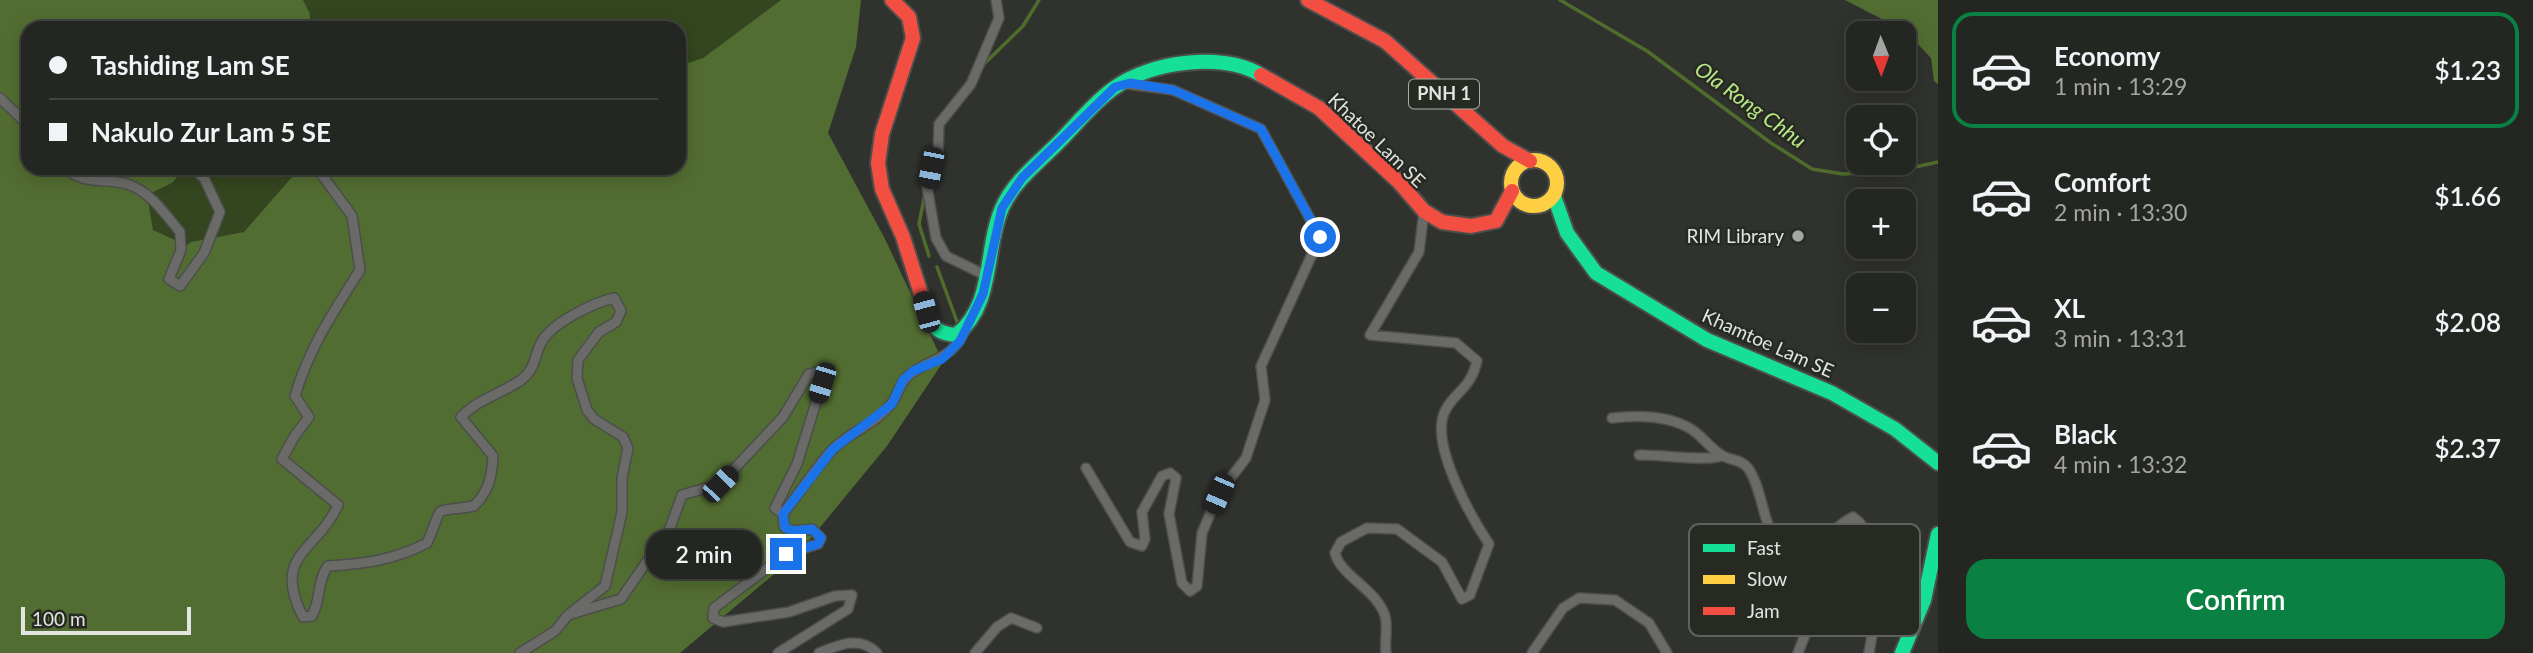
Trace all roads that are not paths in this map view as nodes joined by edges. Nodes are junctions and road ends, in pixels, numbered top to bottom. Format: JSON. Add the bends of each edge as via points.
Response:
{"nodes":[{"id":1,"x":892,"y":0,"type":"edge"},
{"id":2,"x":996,"y":0,"type":"edge"},
{"id":3,"x":1308,"y":0,"type":"edge"},
{"id":4,"x":1115,"y":87,"type":"junction"},
{"id":5,"x":0,"y":99,"type":"edge"},
{"id":6,"x":21,"y":118,"type":"edge"},
{"id":7,"x":1503,"y":146,"type":"junction"},
{"id":8,"x":1530,"y":161,"type":"junction"},
{"id":9,"x":1515,"y":171,"type":"junction"},
{"id":10,"x":73,"y":175,"type":"edge"},
{"id":11,"x":201,"y":175,"type":"edge"},
{"id":12,"x":322,"y":175,"type":"edge"},
{"id":13,"x":1513,"y":191,"type":"junction"},
{"id":14,"x":1548,"y":201,"type":"junction"},
{"id":15,"x":1527,"y":205,"type":"junction"},
{"id":16,"x":1424,"y":211,"type":"junction"},
{"id":17,"x":1500,"y":215,"type":"junction"},
{"id":18,"x":987,"y":276,"type":"junction"},
{"id":19,"x":964,"y":332,"type":"junction"},
{"id":20,"x":1612,"y":418,"type":"dead end"},
{"id":21,"x":1639,"y":455,"type":"dead end"},
{"id":22,"x":1721,"y":456,"type":"junction"},
{"id":23,"x":1938,"y":463,"type":"edge"},
{"id":24,"x":1086,"y":468,"type":"dead end"},
{"id":25,"x":783,"y":514,"type":"junction"},
{"id":26,"x":1859,"y":522,"type":"edge"},
{"id":27,"x":1768,"y":524,"type":"edge"},
{"id":28,"x":1840,"y":524,"type":"edge"},
{"id":29,"x":1938,"y":534,"type":"edge"},
{"id":30,"x":1920,"y":610,"type":"edge"},
{"id":31,"x":568,"y":615,"type":"junction"},
{"id":32,"x":1037,"y":628,"type":"dead end"},
{"id":33,"x":1805,"y":636,"type":"edge"},
{"id":34,"x":1909,"y":636,"type":"edge"},
{"id":35,"x":520,"y":653,"type":"edge"},
{"id":36,"x":778,"y":653,"type":"edge"},
{"id":37,"x":819,"y":653,"type":"edge"},
{"id":38,"x":877,"y":653,"type":"edge"},
{"id":39,"x":975,"y":653,"type":"edge"},
{"id":40,"x":1386,"y":653,"type":"edge"},
{"id":41,"x":1532,"y":653,"type":"edge"},
{"id":42,"x":1667,"y":653,"type":"edge"},
{"id":43,"x":1798,"y":653,"type":"edge"},
{"id":44,"x":1902,"y":653,"type":"edge"}],
"edges":[{"from":1,"to":19,"type":"main road","via":[[909,17],[913,38],[882,134],[878,163],[882,189],[933,327],[945,334]]},
{"from":2,"to":18,"type":"street","via":[[999,18],[976,74],[939,124],[927,187],[936,238],[946,256]]},
{"from":3,"to":7,"type":"main road","number":"PNH 1","via":[[1385,41]]},
{"from":4,"to":16,"type":"main road","name":"Khatoe Lam SE","via":[[1158,69],[1196,61],[1231,62],[1251,69],[1319,108]]},
{"from":4,"to":18,"type":"main road","name":"Khatoe Lam SE","via":[[1022,178],[1002,208]]},
{"from":4,"to":24,"type":"street","via":[[1130,83],[1173,90],[1261,129],[1320,237],[1261,366],[1265,400],[1246,458],[1219,494],[1202,533],[1197,586],[1190,591],[1182,583],[1169,514],[1176,478],[1170,473],[1162,476],[1142,512],[1142,547],[1130,542]]},
{"from":5,"to":6,"type":"street"},
{"from":7,"to":8,"type":"main road","number":"PNH 1"},
{"from":7,"to":9,"type":"main road","number":"PNH 1"},
{"from":8,"to":9,"type":"main road"},
{"from":8,"to":14,"type":"main road","via":[[1542,161],[1555,173],[1558,185]]},
{"from":9,"to":13,"type":"main road"},
{"from":10,"to":11,"type":"street","via":[[80,180],[127,184],[147,195],[180,232],[181,250],[169,279],[180,286],[204,253],[220,212]]},
{"from":12,"to":31,"type":"street","via":[[352,216],[360,270],[303,368],[295,396],[309,418],[282,459],[338,505],[330,525],[299,553],[293,572],[292,587],[303,617],[312,616],[317,607],[322,574],[328,566],[369,564],[412,551],[426,543],[437,512],[474,506],[489,483],[493,456],[461,417],[531,371],[541,343],[558,324],[614,298],[621,311],[616,323],[599,332],[578,360],[577,378],[587,410],[623,437],[628,448],[622,512],[604,586]]},
{"from":13,"to":15,"type":"main road"},
{"from":13,"to":17,"type":"main road"},
{"from":14,"to":15,"type":"main road"},
{"from":14,"to":23,"type":"main road","name":"Khamtoe Lam SE","via":[[1596,273],[1707,340],[1832,393],[1895,429]]},
{"from":15,"to":17,"type":"main road","name":"Khatoe Lam SE"},
{"from":16,"to":17,"type":"main road","name":"Khatoe Lam SE","via":[[1442,222],[1471,226],[1496,221]]},
{"from":16,"to":40,"type":"street","via":[[1419,252],[1370,335],[1456,343],[1477,361],[1473,380],[1445,412],[1441,436],[1467,511],[1489,544],[1470,595],[1462,599],[1442,562],[1397,529],[1367,528],[1341,542],[1335,553],[1337,562],[1365,586],[1386,617]]},
{"from":18,"to":19,"type":"main road","name":"Khatoe Lam SE"},
{"from":19,"to":25,"type":"street","via":[[942,359],[903,380],[884,412],[833,449]]},
{"from":20,"to":22,"type":"street","via":[[1633,415],[1669,420],[1690,429]]},
{"from":21,"to":22,"type":"street","via":[[1713,460]]},
{"from":22,"to":27,"type":"street","via":[[1747,467]]},
{"from":25,"to":31,"type":"street","via":[[775,508],[797,464],[822,383],[817,372],[810,374],[783,418],[720,484],[682,495],[670,528],[621,599]]},
{"from":25,"to":36,"type":"street","via":[[785,527],[812,529],[821,538],[818,544],[786,554],[714,608],[713,618],[723,622],[789,612],[852,595],[848,609]]},
{"from":26,"to":28,"type":"street","via":[[1853,517]]},
{"from":29,"to":30,"type":"main road"},
{"from":31,"to":35,"type":"street","via":[[555,631]]},
{"from":32,"to":39,"type":"street","via":[[1011,618],[997,626]]},
{"from":33,"to":43,"type":"street"},
{"from":34,"to":44,"type":"main road"},
{"from":37,"to":38,"type":"street","via":[[855,642]]},
{"from":41,"to":42,"type":"street","via":[[1563,608],[1579,598],[1615,600],[1648,623]]}]}
